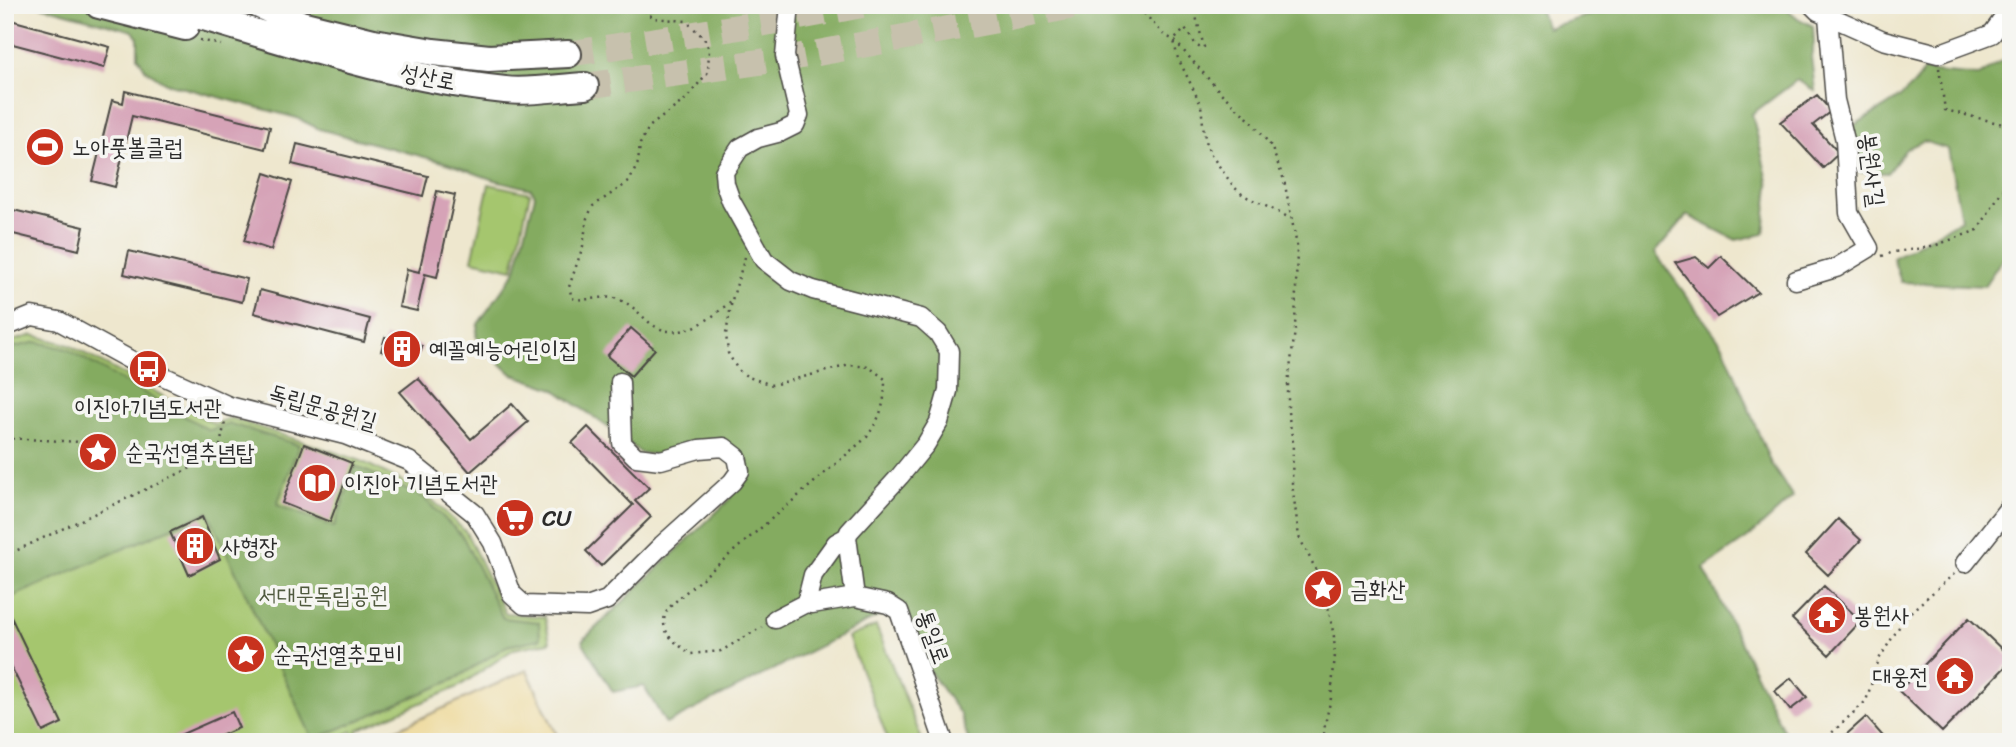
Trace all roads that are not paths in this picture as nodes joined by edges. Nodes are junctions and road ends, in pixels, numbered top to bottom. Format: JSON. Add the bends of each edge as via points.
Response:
{"nodes":[{"id":1,"x":99,"y":5,"type":"edge"},
{"id":2,"x":163,"y":5,"type":"edge"},
{"id":3,"x":225,"y":5,"type":"edge"},
{"id":4,"x":259,"y":5,"type":"edge"},
{"id":5,"x":790,"y":5,"type":"edge"},
{"id":6,"x":1812,"y":5,"type":"edge"},
{"id":7,"x":2011,"y":8,"type":"edge"},
{"id":8,"x":1828,"y":16,"type":"junction"},
{"id":9,"x":301,"y":24,"type":"junction"},
{"id":10,"x":274,"y":38,"type":"junction"},
{"id":11,"x":568,"y":54,"type":"tunnel mouth"},
{"id":12,"x":585,"y":86,"type":"tunnel mouth"},
{"id":13,"x":1796,"y":280,"type":"dead end"},
{"id":14,"x":5,"y":327,"type":"edge"},
{"id":15,"x":620,"y":382,"type":"dead end"},
{"id":16,"x":2011,"y":505,"type":"edge"},
{"id":17,"x":847,"y":537,"type":"junction"},
{"id":18,"x":1965,"y":563,"type":"road end"},
{"id":19,"x":856,"y":597,"type":"junction"},
{"id":20,"x":807,"y":603,"type":"junction"},
{"id":21,"x":775,"y":619,"type":"road end"},
{"id":22,"x":944,"y":742,"type":"edge"}],
"edges":[{"from":1,"to":10,"type":"main road","via":[[215,35]]},
{"from":2,"to":10,"type":"main road"},
{"from":3,"to":9,"type":"main road"},
{"from":4,"to":9,"type":"main road","name":"성산로"},
{"from":5,"to":17,"type":"street","via":[[785,56],[799,115],[795,125],[740,148],[724,172],[731,201],[764,260],[791,281],[920,318],[938,333],[949,351],[948,391],[939,422],[901,477]]},
{"from":6,"to":8,"type":"street"},
{"from":7,"to":8,"type":"street","via":[[1993,34],[1938,54],[1883,40]]},
{"from":8,"to":13,"type":"street","name":"봉원사길","via":[[1835,100],[1845,140],[1849,213],[1869,248],[1836,268]]},
{"from":9,"to":11,"type":"main road","name":"성산로","via":[[433,52],[489,58]]},
{"from":10,"to":12,"type":"main road","name":"성산로","via":[[422,77],[508,91]]},
{"from":14,"to":15,"type":"street","name":"독립문공원길","via":[[32,316],[59,321],[143,367],[229,406],[345,435],[409,461],[475,514],[493,543],[512,594],[524,605],[587,607],[607,600],[740,471],[737,457],[724,447],[662,460],[636,457],[622,443]]},
{"from":16,"to":18,"type":"street"},
{"from":17,"to":19,"type":"street"},
{"from":17,"to":20,"type":"street","via":[[836,543],[813,575]]},
{"from":19,"to":20,"type":"street"},
{"from":19,"to":22,"type":"street","name":"통일로","via":[[899,611]]},
{"from":20,"to":21,"type":"street"}]}
